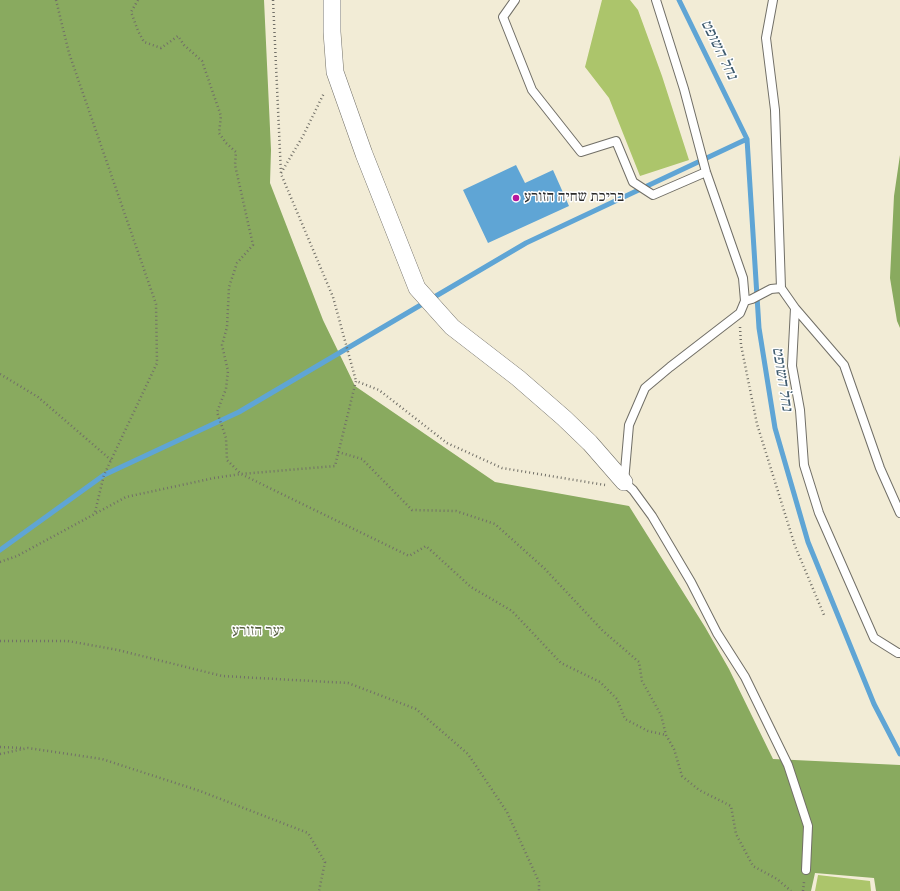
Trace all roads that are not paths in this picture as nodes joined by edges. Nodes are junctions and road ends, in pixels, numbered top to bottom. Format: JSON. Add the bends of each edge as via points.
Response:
{"nodes":[{"id":1,"x":332,"y":0,"type":"edge"},
{"id":2,"x":514,"y":0,"type":"edge"},
{"id":3,"x":656,"y":0,"type":"edge"},
{"id":4,"x":774,"y":0,"type":"edge"},
{"id":5,"x":706,"y":172,"type":"junction"},
{"id":6,"x":781,"y":288,"type":"junction"},
{"id":7,"x":749,"y":300,"type":"junction"},
{"id":8,"x":795,"y":308,"type":"junction"},
{"id":9,"x":629,"y":486,"type":"junction"},
{"id":10,"x":900,"y":513,"type":"edge"},
{"id":11,"x":900,"y":653,"type":"edge"},
{"id":12,"x":806,"y":870,"type":"dead end"}],
"edges":[{"from":1,"to":9,"type":"street","via":[[334,72],[416,288],[452,328],[518,378],[580,433]]},
{"from":2,"to":5,"type":"lane","via":[[503,17],[532,90],[582,152],[616,141],[633,182],[653,195]]},
{"from":3,"to":5,"type":"lane","via":[[684,89]]},
{"from":4,"to":6,"type":"lane","via":[[766,38],[775,110]]},
{"from":5,"to":7,"type":"lane"},
{"from":6,"to":7,"type":"lane","via":[[770,289]]},
{"from":6,"to":8,"type":"lane"},
{"from":7,"to":9,"type":"lane","via":[[740,313],[645,388],[629,425]]},
{"from":8,"to":10,"type":"lane","via":[[844,365],[880,468]]},
{"from":8,"to":11,"type":"lane","via":[[792,366],[800,410],[804,465],[820,513],[874,638]]},
{"from":9,"to":12,"type":"lane","via":[[652,516],[691,582],[717,633],[746,677],[788,765],[808,826]]}]}
